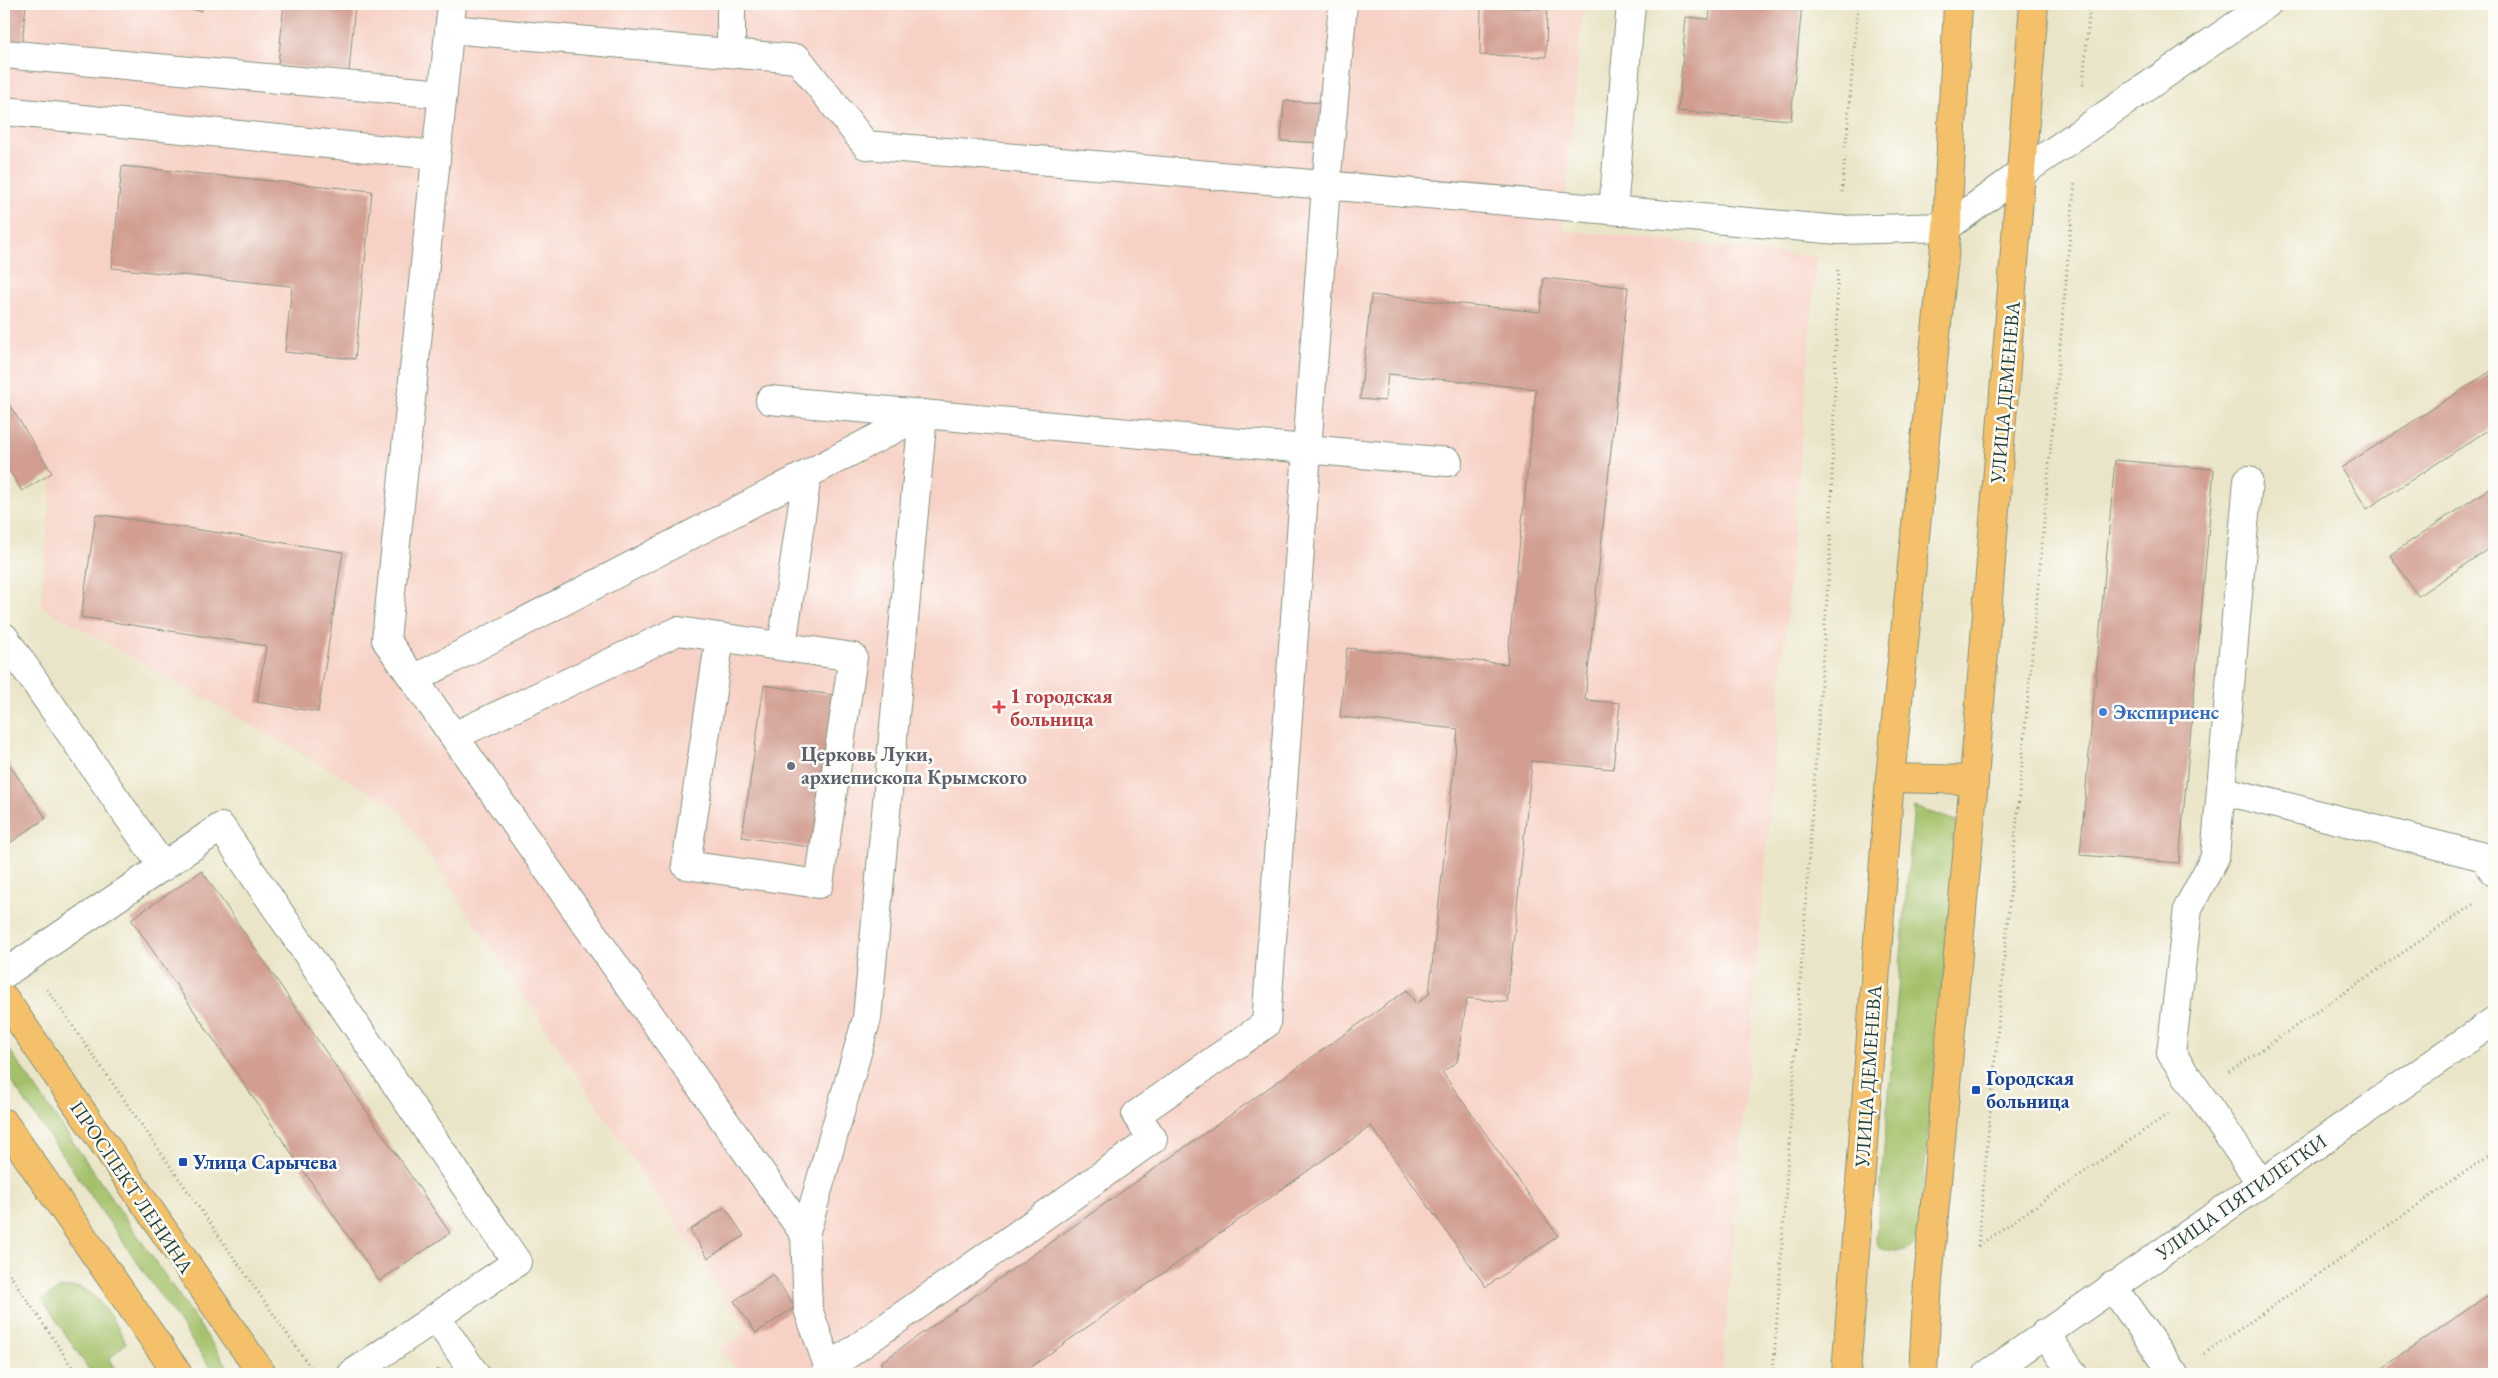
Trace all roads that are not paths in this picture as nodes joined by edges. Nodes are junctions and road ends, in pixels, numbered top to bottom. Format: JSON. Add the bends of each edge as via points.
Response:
{"nodes":[{"id":1,"x":730,"y":4,"type":"edge"},
{"id":2,"x":1343,"y":4,"type":"edge"},
{"id":3,"x":1631,"y":4,"type":"edge"},
{"id":4,"x":1958,"y":4,"type":"edge"},
{"id":5,"x":2034,"y":4,"type":"edge"},
{"id":6,"x":2267,"y":4,"type":"edge"},
{"id":7,"x":451,"y":16,"type":"edge"},
{"id":8,"x":731,"y":53,"type":"junction"},
{"id":9,"x":4,"y":54,"type":"edge"},
{"id":10,"x":443,"y":94,"type":"junction"},
{"id":11,"x":4,"y":111,"type":"edge"},
{"id":12,"x":436,"y":155,"type":"junction"},
{"id":13,"x":2023,"y":172,"type":"junction"},
{"id":14,"x":1326,"y":186,"type":"junction"},
{"id":15,"x":1613,"y":210,"type":"junction"},
{"id":16,"x":1947,"y":227,"type":"junction"},
{"id":17,"x":770,"y":400,"type":"dead end"},
{"id":18,"x":923,"y":414,"type":"junction"},
{"id":19,"x":1308,"y":450,"type":"junction"},
{"id":20,"x":1448,"y":462,"type":"dead end"},
{"id":21,"x":807,"y":475,"type":"junction"},
{"id":22,"x":2248,"y":480,"type":"dead end"},
{"id":23,"x":4,"y":637,"type":"edge"},
{"id":24,"x":720,"y":637,"type":"junction"},
{"id":25,"x":782,"y":646,"type":"junction"},
{"id":26,"x":414,"y":679,"type":"junction"},
{"id":27,"x":454,"y":736,"type":"junction"},
{"id":28,"x":1890,"y":778,"type":"junction"},
{"id":29,"x":1974,"y":780,"type":"junction"},
{"id":30,"x":2221,"y":790,"type":"junction"},
{"id":31,"x":163,"y":866,"type":"junction"},
{"id":32,"x":2494,"y":872,"type":"edge"},
{"id":33,"x":4,"y":974,"type":"edge"},
{"id":34,"x":4,"y":998,"type":"edge"},
{"id":35,"x":2494,"y":1021,"type":"edge"},
{"id":36,"x":4,"y":1123,"type":"edge"},
{"id":37,"x":2260,"y":1183,"type":"junction"},
{"id":38,"x":805,"y":1235,"type":"junction"},
{"id":39,"x":2112,"y":1286,"type":"junction"},
{"id":40,"x":436,"y":1317,"type":"junction"},
{"id":41,"x":2045,"y":1334,"type":"junction"},
{"id":42,"x":829,"y":1372,"type":"edge"},
{"id":43,"x":178,"y":1374,"type":"edge"},
{"id":44,"x":262,"y":1374,"type":"edge"},
{"id":45,"x":352,"y":1374,"type":"edge"},
{"id":46,"x":476,"y":1374,"type":"edge"},
{"id":47,"x":1846,"y":1374,"type":"edge"},
{"id":48,"x":1923,"y":1374,"type":"edge"},
{"id":49,"x":1988,"y":1374,"type":"edge"},
{"id":50,"x":2073,"y":1374,"type":"edge"},
{"id":51,"x":2174,"y":1374,"type":"edge"}],
"edges":[{"from":1,"to":8,"type":"street"},
{"from":2,"to":14,"type":"street"},
{"from":3,"to":15,"type":"street"},
{"from":4,"to":16,"type":"main road","name":"УЛИЦА ДЕМЕНЕВА"},
{"from":5,"to":13,"type":"main road","name":"УЛИЦА ДЕМЕНЕВА"},
{"from":6,"to":13,"type":"street"},
{"from":7,"to":8,"type":"street"},
{"from":7,"to":10,"type":"street"},
{"from":8,"to":14,"type":"street","via":[[798,59],[866,145]]},
{"from":9,"to":10,"type":"street"},
{"from":10,"to":12,"type":"street"},
{"from":11,"to":12,"type":"street"},
{"from":12,"to":26,"type":"street","via":[[386,640]]},
{"from":13,"to":16,"type":"street"},
{"from":13,"to":29,"type":"main road","name":"УЛИЦА ДЕМЕНЕВА"},
{"from":14,"to":15,"type":"street"},
{"from":14,"to":19,"type":"street"},
{"from":15,"to":16,"type":"street","via":[[1839,230]]},
{"from":16,"to":28,"type":"main road","name":"УЛИЦА ДЕМЕНЕВА"},
{"from":17,"to":18,"type":"street"},
{"from":18,"to":19,"type":"street"},
{"from":18,"to":21,"type":"street"},
{"from":18,"to":38,"type":"street","via":[[867,1018]]},
{"from":19,"to":20,"type":"street"},
{"from":19,"to":42,"type":"street","via":[[1266,1024],[1136,1115],[1153,1139]]},
{"from":21,"to":25,"type":"street"},
{"from":21,"to":26,"type":"street"},
{"from":22,"to":30,"type":"street"},
{"from":23,"to":31,"type":"street"},
{"from":24,"to":25,"type":"street"},
{"from":24,"to":25,"type":"street","via":[[686,865],[819,884],[853,656]]},
{"from":24,"to":27,"type":"street","via":[[678,631]]},
{"from":26,"to":27,"type":"street"},
{"from":27,"to":38,"type":"street"},
{"from":28,"to":29,"type":"main road"},
{"from":28,"to":47,"type":"main road","name":"УЛИЦА ДЕМЕНЕВА"},
{"from":29,"to":48,"type":"main road","name":"УЛИЦА ДЕМЕНЕВА","via":[[1928,1280]]},
{"from":30,"to":32,"type":"street","via":[[2484,857]]},
{"from":30,"to":37,"type":"street","via":[[2215,858],[2188,908],[2171,1053]]},
{"from":31,"to":33,"type":"street"},
{"from":31,"to":40,"type":"street","via":[[221,827],[517,1262]]},
{"from":34,"to":44,"type":"main road","name":"ПРОСПЕКТ ЛЕНИНА"},
{"from":35,"to":37,"type":"street","name":"УЛИЦА ПЯТИЛЕТКИ"},
{"from":36,"to":43,"type":"main road"},
{"from":37,"to":39,"type":"street","name":"УЛИЦА ПЯТИЛЕТКИ"},
{"from":38,"to":42,"type":"street","via":[[808,1309]]},
{"from":39,"to":41,"type":"street","name":"УЛИЦА ПЯТИЛЕТКИ"},
{"from":39,"to":51,"type":"street"},
{"from":40,"to":45,"type":"street"},
{"from":40,"to":46,"type":"street"},
{"from":41,"to":49,"type":"street","name":"УЛИЦА ПЯТИЛЕТКИ"},
{"from":41,"to":50,"type":"street"}]}
